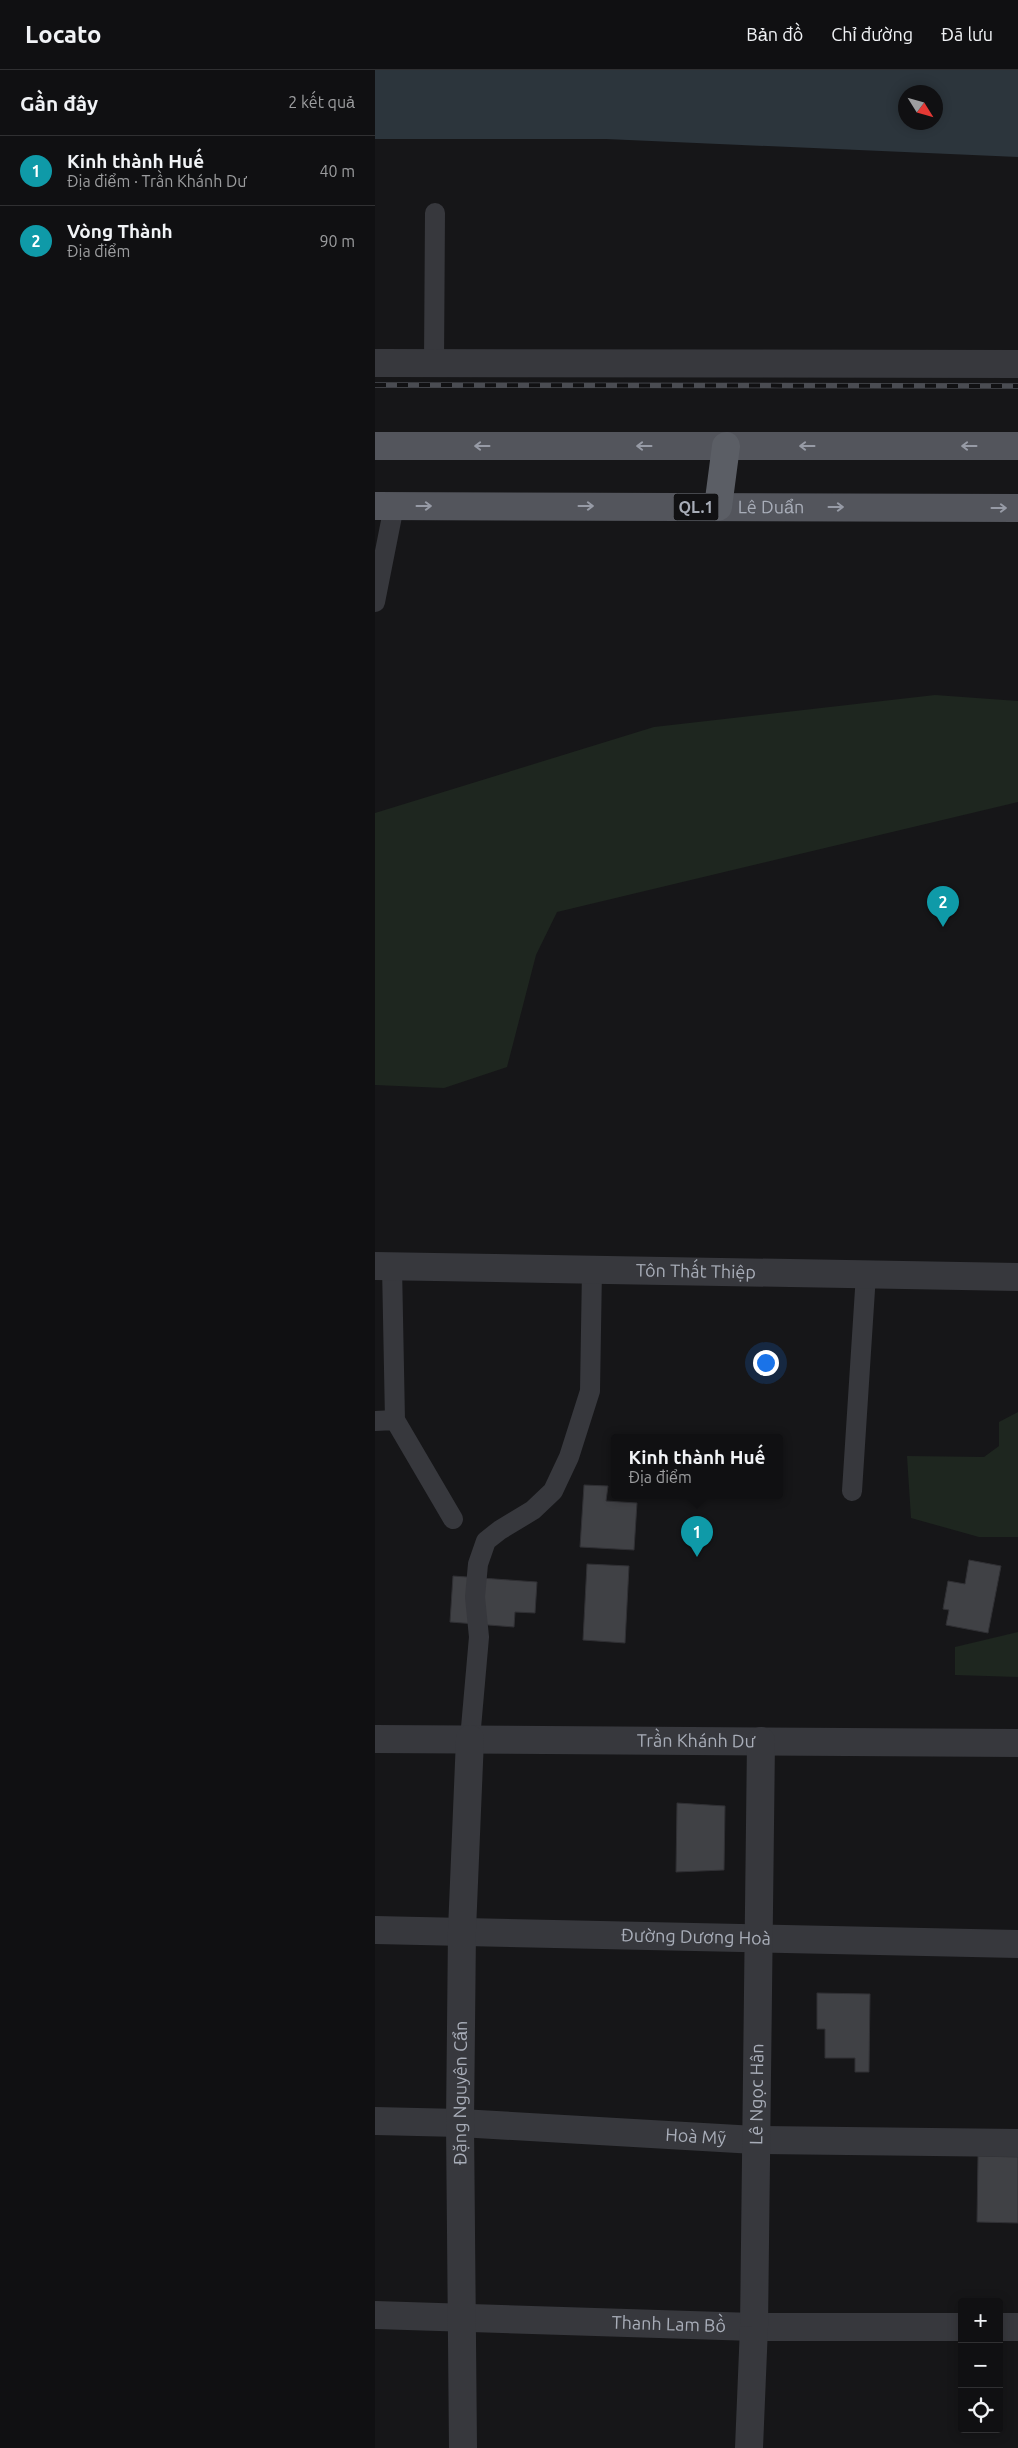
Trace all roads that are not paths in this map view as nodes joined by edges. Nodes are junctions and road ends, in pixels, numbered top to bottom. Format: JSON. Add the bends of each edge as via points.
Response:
{"nodes":[{"id":1,"x":435,"y":213,"type":"dead end"},
{"id":2,"x":375,"y":363,"type":"edge"},
{"id":3,"x":434,"y":364,"type":"junction"},
{"id":4,"x":1018,"y":364,"type":"edge"},
{"id":5,"x":375,"y":446,"type":"edge"},
{"id":6,"x":726,"y":446,"type":"junction"},
{"id":7,"x":1018,"y":446,"type":"edge"},
{"id":8,"x":384,"y":506,"type":"edge"},
{"id":9,"x":718,"y":507,"type":"junction"},
{"id":10,"x":1018,"y":508,"type":"edge"},
{"id":11,"x":375,"y":602,"type":"edge"},
{"id":12,"x":384,"y":1266,"type":"edge"},
{"id":13,"x":592,"y":1269,"type":"junction"},
{"id":14,"x":866,"y":1274,"type":"junction"},
{"id":15,"x":1018,"y":1277,"type":"edge"},
{"id":16,"x":395,"y":1420,"type":"junction"},
{"id":17,"x":375,"y":1421,"type":"edge"},
{"id":18,"x":852,"y":1491,"type":"dead end"},
{"id":19,"x":453,"y":1520,"type":"dead end"},
{"id":20,"x":375,"y":1738,"type":"edge"},
{"id":21,"x":470,"y":1739,"type":"junction"},
{"id":22,"x":761,"y":1741,"type":"junction"},
{"id":23,"x":1018,"y":1744,"type":"edge"},
{"id":24,"x":375,"y":1930,"type":"edge"},
{"id":25,"x":462,"y":1930,"type":"junction"},
{"id":26,"x":758,"y":1938,"type":"junction"},
{"id":27,"x":1018,"y":1944,"type":"edge"},
{"id":28,"x":375,"y":2121,"type":"edge"},
{"id":29,"x":460,"y":2122,"type":"junction"},
{"id":30,"x":755,"y":2140,"type":"junction"},
{"id":31,"x":1018,"y":2142,"type":"edge"},
{"id":32,"x":375,"y":2315,"type":"edge"},
{"id":33,"x":462,"y":2318,"type":"junction"},
{"id":34,"x":958,"y":2327,"type":"edge"},
{"id":35,"x":1003,"y":2327,"type":"edge"},
{"id":36,"x":1018,"y":2327,"type":"edge"},
{"id":37,"x":754,"y":2328,"type":"junction"},
{"id":38,"x":463,"y":2448,"type":"edge"},
{"id":39,"x":749,"y":2448,"type":"edge"}],
"edges":[{"from":1,"to":3,"type":"lane"},
{"from":2,"to":3,"type":"street"},
{"from":3,"to":4,"type":"street"},
{"from":6,"to":5,"type":"main road","one_way":true},
{"from":7,"to":6,"type":"main road","one_way":true},
{"from":6,"to":9,"type":"highway"},
{"from":8,"to":9,"type":"main road","name":"Lê Duẩn","number":"QL.1","one_way":true},
{"from":8,"to":11,"type":"lane"},
{"from":9,"to":10,"type":"main road","name":"Lê Duẩn","number":"QL.1","one_way":true},
{"from":12,"to":13,"type":"street","name":"Tôn Thất Thiệp"},
{"from":12,"to":16,"type":"lane"},
{"from":13,"to":14,"type":"street","name":"Tôn Thất Thiệp"},
{"from":13,"to":21,"type":"lane","via":[[590,1391],[569,1457],[553,1491],[533,1510],[486,1542],[478,1564],[475,1597],[479,1637]]},
{"from":14,"to":15,"type":"street","name":"Tôn Thất Thiệp"},
{"from":14,"to":18,"type":"lane"},
{"from":16,"to":17,"type":"lane"},
{"from":16,"to":19,"type":"lane"},
{"from":20,"to":21,"type":"street","name":"Trần Khánh Dư"},
{"from":21,"to":22,"type":"street","name":"Trần Khánh Dư"},
{"from":21,"to":25,"type":"street","name":"Đặng Nguyên Cẩn"},
{"from":22,"to":23,"type":"street","name":"Trần Khánh Dư"},
{"from":22,"to":26,"type":"street","name":"Lê Ngọc Hân"},
{"from":24,"to":25,"type":"street","name":"Đường Dương Hoà"},
{"from":25,"to":26,"type":"street","name":"Đường Dương Hoà"},
{"from":25,"to":29,"type":"street","name":"Đặng Nguyên Cẩn"},
{"from":26,"to":27,"type":"street","name":"Đường Dương Hoà"},
{"from":26,"to":30,"type":"street","name":"Lê Ngọc Hân"},
{"from":28,"to":29,"type":"street","name":"Hoà Mỹ"},
{"from":29,"to":30,"type":"street","name":"Hoà Mỹ"},
{"from":29,"to":33,"type":"street","name":"Đặng Nguyên Cẩn"},
{"from":30,"to":31,"type":"street","name":"Hoà Mỹ"},
{"from":30,"to":37,"type":"street","name":"Lê Ngọc Hân"},
{"from":32,"to":33,"type":"street","name":"Thanh Lam Bồ"},
{"from":33,"to":37,"type":"street","name":"Thanh Lam Bồ"},
{"from":33,"to":38,"type":"street","name":"Đặng Nguyên Cẩn"},
{"from":34,"to":37,"type":"street","name":"Thanh Lam Bồ"},
{"from":35,"to":36,"type":"street"},
{"from":37,"to":39,"type":"street","name":"Lê Ngọc Hân"}]}
